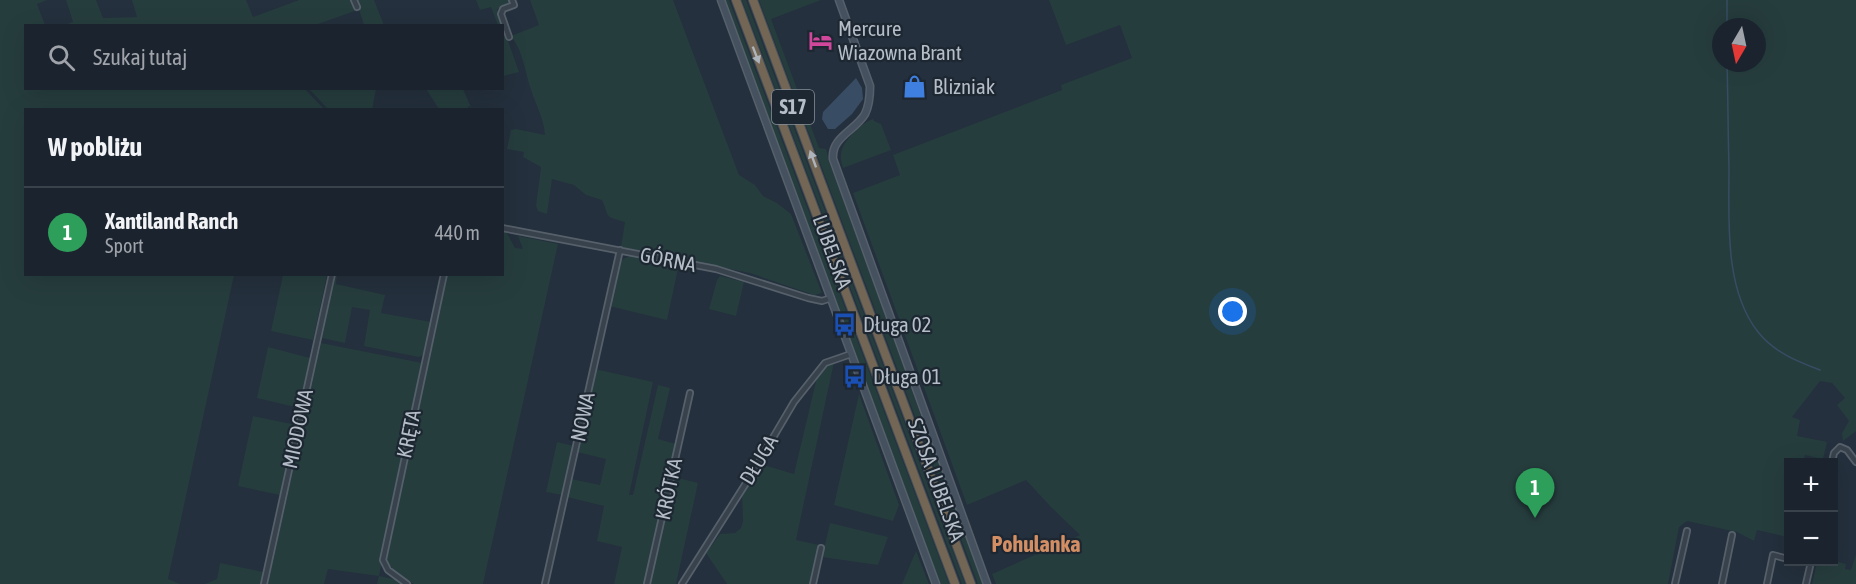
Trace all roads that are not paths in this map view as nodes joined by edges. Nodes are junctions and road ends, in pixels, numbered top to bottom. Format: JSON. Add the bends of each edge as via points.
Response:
{"nodes":[{"id":1,"x":354,"y":0,"type":"edge"},
{"id":2,"x":512,"y":0,"type":"edge"},
{"id":3,"x":721,"y":0,"type":"edge"},
{"id":4,"x":736,"y":0,"type":"edge"},
{"id":5,"x":753,"y":0,"type":"edge"},
{"id":6,"x":840,"y":0,"type":"edge"},
{"id":7,"x":357,"y":7,"type":"dead end"},
{"id":8,"x":509,"y":37,"type":"dead end"},
{"id":9,"x":504,"y":228,"type":"edge"},
{"id":10,"x":620,"y":250,"type":"junction"},
{"id":11,"x":332,"y":276,"type":"edge"},
{"id":12,"x":444,"y":276,"type":"edge"},
{"id":13,"x":831,"y":298,"type":"junction"},
{"id":14,"x":851,"y":354,"type":"junction"},
{"id":15,"x":690,"y":393,"type":"dead end"},
{"id":16,"x":1833,"y":458,"type":"edge"},
{"id":17,"x":1856,"y":462,"type":"edge"},
{"id":18,"x":1687,"y":531,"type":"dead end"},
{"id":19,"x":1732,"y":535,"type":"dead end"},
{"id":20,"x":820,"y":548,"type":"dead end"},
{"id":21,"x":1784,"y":558,"type":"edge"},
{"id":22,"x":1809,"y":566,"type":"edge"},
{"id":23,"x":264,"y":584,"type":"edge"},
{"id":24,"x":407,"y":584,"type":"edge"},
{"id":25,"x":546,"y":584,"type":"edge"},
{"id":26,"x":647,"y":584,"type":"edge"},
{"id":27,"x":681,"y":584,"type":"edge"},
{"id":28,"x":813,"y":584,"type":"edge"},
{"id":29,"x":936,"y":584,"type":"edge"},
{"id":30,"x":956,"y":584,"type":"edge"},
{"id":31,"x":971,"y":584,"type":"edge"},
{"id":32,"x":987,"y":584,"type":"edge"},
{"id":33,"x":1675,"y":584,"type":"edge"},
{"id":34,"x":1722,"y":584,"type":"edge"},
{"id":35,"x":1767,"y":584,"type":"edge"},
{"id":36,"x":1806,"y":584,"type":"edge"}],
"edges":[{"from":1,"to":7,"type":"street"},
{"from":2,"to":8,"type":"street","via":[[514,5],[501,14]]},
{"from":3,"to":13,"type":"street","name":"LUBELSKA"},
{"from":4,"to":30,"type":"highway","name":"SZOSA LUBELSKA","number":"S17","one_way":true},
{"from":31,"to":5,"type":"highway","name":"SZOSA LUBELSKA","number":"S17","one_way":true},
{"from":6,"to":32,"type":"street","via":[[870,87],[870,101],[866,113],[837,142],[834,163]]},
{"from":9,"to":10,"type":"street","name":"GÓRNA"},
{"from":10,"to":13,"type":"street","name":"GÓRNA","via":[[716,269],[808,298]]},
{"from":10,"to":25,"type":"street","name":"NOWA"},
{"from":11,"to":23,"type":"street","name":"MIODOWA"},
{"from":12,"to":24,"type":"street","name":"KRĘTA","via":[[383,560],[388,570]]},
{"from":13,"to":14,"type":"street","name":"LUBELSKA"},
{"from":14,"to":27,"type":"street","name":"DŁUGA","via":[[820,368],[794,402]]},
{"from":14,"to":29,"type":"street","name":"LUBELSKA"},
{"from":15,"to":26,"type":"street","name":"KRÓTKA"},
{"from":16,"to":17,"type":"street","via":[[1840,447],[1848,450]]},
{"from":18,"to":33,"type":"street"},
{"from":19,"to":34,"type":"street"},
{"from":20,"to":28,"type":"street"},
{"from":21,"to":35,"type":"street","via":[[1773,555]]},
{"from":22,"to":36,"type":"street"}]}
